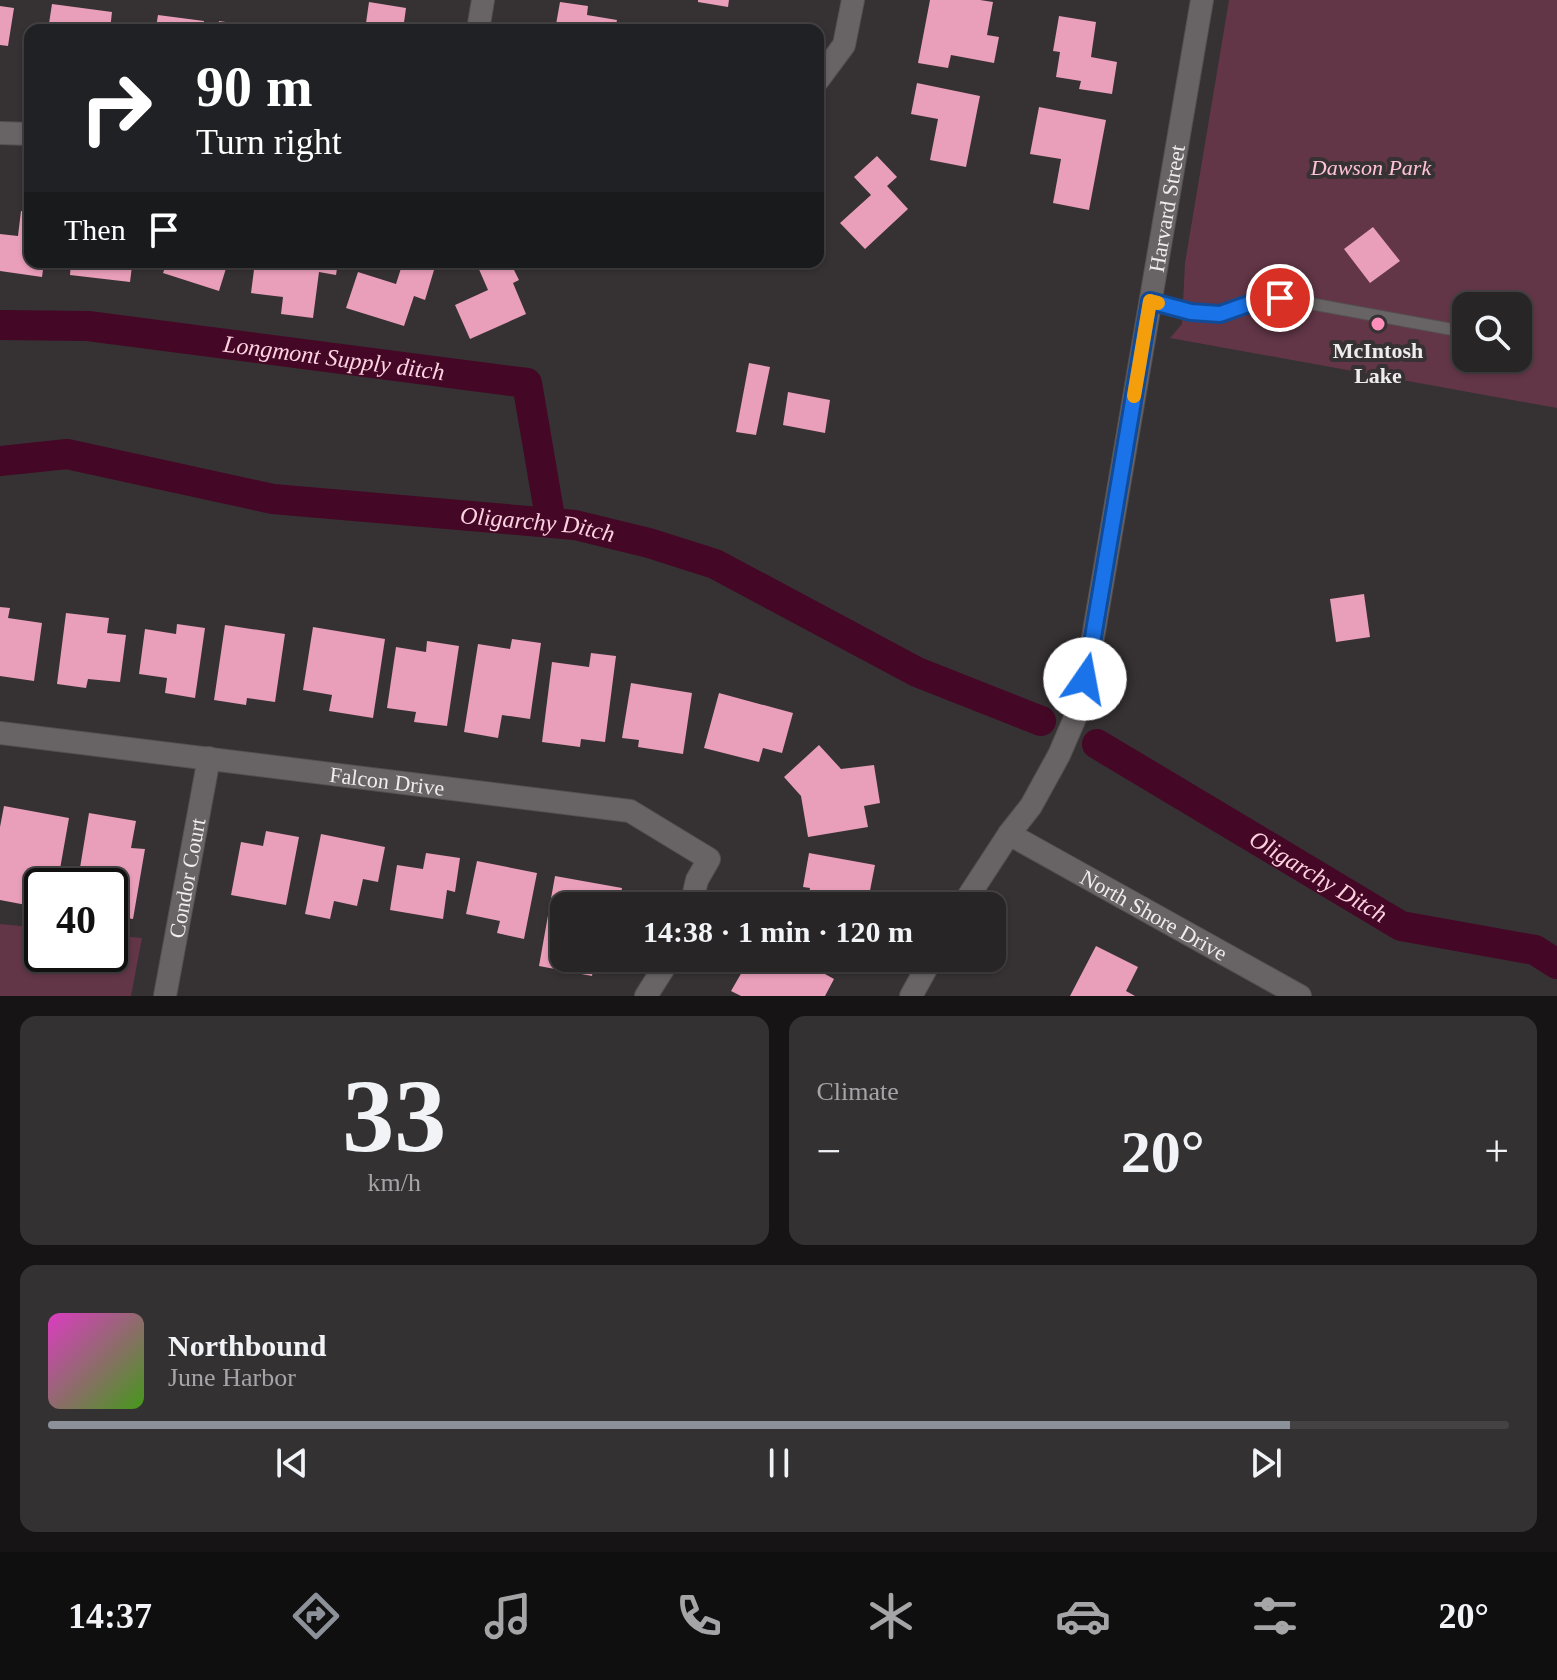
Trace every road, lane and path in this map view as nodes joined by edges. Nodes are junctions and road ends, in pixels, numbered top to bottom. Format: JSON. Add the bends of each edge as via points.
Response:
{"nodes":[{"id":1,"x":483,"y":0,"type":"edge"},
{"id":2,"x":853,"y":0,"type":"edge"},
{"id":3,"x":1202,"y":0,"type":"edge"},
{"id":4,"x":479,"y":24,"type":"edge"},
{"id":5,"x":824,"y":72,"type":"edge"},
{"id":6,"x":0,"y":133,"type":"edge"},
{"id":7,"x":24,"y":134,"type":"edge"},
{"id":8,"x":1150,"y":301,"type":"junction"},
{"id":9,"x":1452,"y":329,"type":"edge"},
{"id":10,"x":0,"y":733,"type":"edge"},
{"id":11,"x":209,"y":758,"type":"junction"},
{"id":12,"x":1009,"y":834,"type":"junction"},
{"id":13,"x":694,"y":892,"type":"edge"},
{"id":14,"x":970,"y":892,"type":"edge"},
{"id":15,"x":661,"y":972,"type":"edge"},
{"id":16,"x":924,"y":972,"type":"edge"},
{"id":17,"x":165,"y":996,"type":"edge"},
{"id":18,"x":646,"y":996,"type":"edge"},
{"id":19,"x":911,"y":996,"type":"edge"},
{"id":20,"x":1300,"y":996,"type":"edge"}],
"edges":[{"from":1,"to":4,"type":"street"},
{"from":2,"to":5,"type":"street","via":[[844,45]]},
{"from":3,"to":8,"type":"street","name":"Harvard Street"},
{"from":6,"to":7,"type":"street"},
{"from":8,"to":9,"type":"lane","via":[[1220,314],[1280,298]]},
{"from":8,"to":12,"type":"street","name":"Harvard Street","via":[[1078,711],[1031,806]]},
{"from":10,"to":11,"type":"street","name":"Falcon Drive"},
{"from":11,"to":13,"type":"street","name":"Falcon Drive","via":[[630,811],[709,859]]},
{"from":11,"to":17,"type":"street","name":"Condor Court"},
{"from":12,"to":14,"type":"street","name":"Harvard Street"},
{"from":12,"to":20,"type":"street","name":"North Shore Drive"},
{"from":15,"to":18,"type":"street"},
{"from":16,"to":19,"type":"street"}]}
